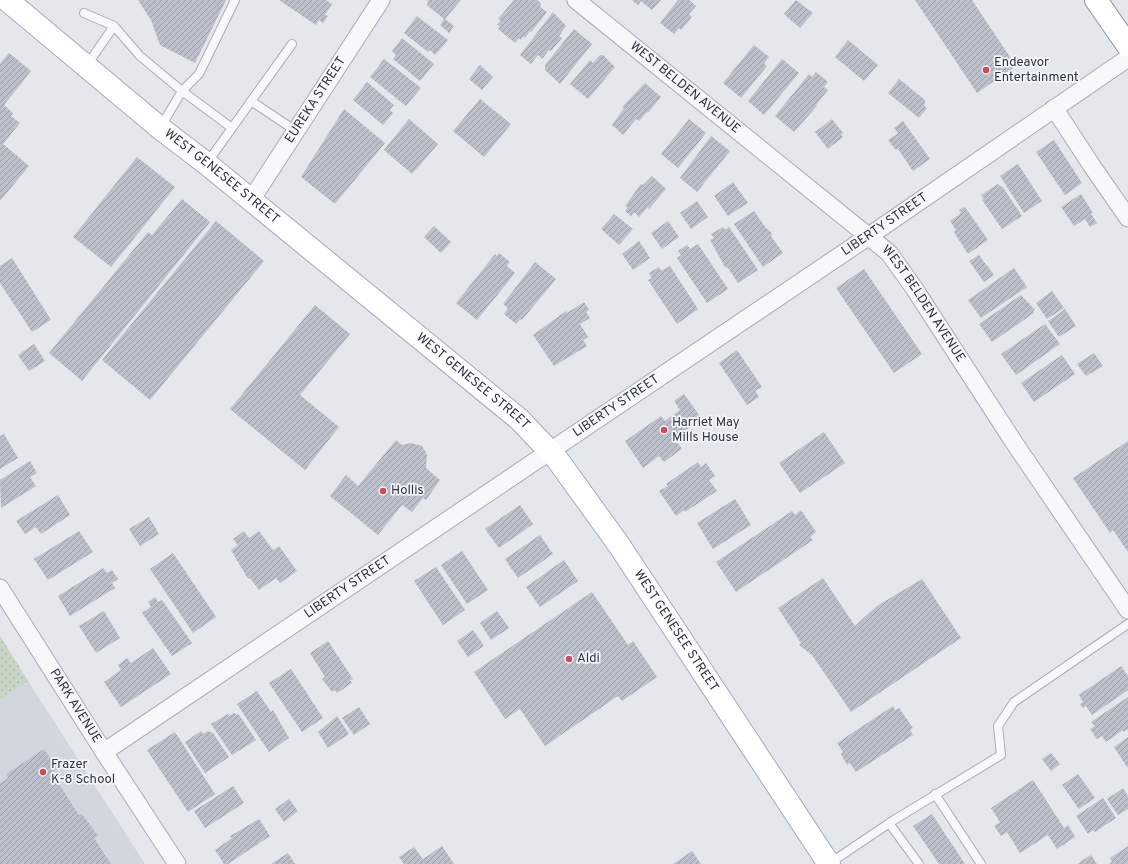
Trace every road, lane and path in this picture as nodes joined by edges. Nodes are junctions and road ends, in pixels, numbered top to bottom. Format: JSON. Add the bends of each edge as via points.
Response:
{"nodes":[{"id":1,"x":7,"y":0,"type":"edge"},
{"id":2,"x":235,"y":0,"type":"edge"},
{"id":3,"x":381,"y":0,"type":"edge"},
{"id":4,"x":576,"y":0,"type":"edge"},
{"id":5,"x":1096,"y":0,"type":"edge"},
{"id":6,"x":84,"y":13,"type":"dead end"},
{"id":7,"x":114,"y":26,"type":"junction"},
{"id":8,"x":292,"y":44,"type":"dead end"},
{"id":9,"x":1128,"y":46,"type":"edge"},
{"id":10,"x":1128,"y":58,"type":"edge"},
{"id":11,"x":87,"y":66,"type":"junction"},
{"id":12,"x":182,"y":91,"type":"junction"},
{"id":13,"x":251,"y":101,"type":"junction"},
{"id":14,"x":1054,"y":108,"type":"junction"},
{"id":15,"x":160,"y":128,"type":"junction"},
{"id":16,"x":232,"y":128,"type":"junction"},
{"id":17,"x":296,"y":131,"type":"junction"},
{"id":18,"x":206,"y":164,"type":"junction"},
{"id":19,"x":251,"y":200,"type":"junction"},
{"id":20,"x":1128,"y":218,"type":"edge"},
{"id":21,"x":869,"y":236,"type":"junction"},
{"id":22,"x":550,"y":450,"type":"junction"},
{"id":23,"x":0,"y":588,"type":"edge"},
{"id":24,"x":1128,"y":610,"type":"edge"},
{"id":25,"x":1128,"y":624,"type":"edge"},
{"id":26,"x":104,"y":752,"type":"junction"},
{"id":27,"x":935,"y":794,"type":"junction"},
{"id":28,"x":889,"y":823,"type":"junction"},
{"id":29,"x":177,"y":864,"type":"edge"},
{"id":30,"x":829,"y":864,"type":"edge"},
{"id":31,"x":919,"y":864,"type":"edge"},
{"id":32,"x":981,"y":864,"type":"edge"}],
"edges":[{"from":1,"to":11,"type":"main road","name":"WEST GENESEE STREET"},
{"from":2,"to":12,"type":"lane","via":[[199,74]]},
{"from":3,"to":17,"type":"street","name":"EUREKA STREET"},
{"from":4,"to":21,"type":"street","name":"WEST BELDEN AVENUE"},
{"from":5,"to":9,"type":"main road"},
{"from":6,"to":7,"type":"lane"},
{"from":7,"to":11,"type":"lane"},
{"from":7,"to":12,"type":"lane","via":[[140,56]]},
{"from":8,"to":13,"type":"lane"},
{"from":10,"to":14,"type":"street","name":"LIBERTY STREET"},
{"from":11,"to":15,"type":"main road","name":"WEST GENESEE STREET"},
{"from":12,"to":15,"type":"lane"},
{"from":12,"to":16,"type":"lane"},
{"from":13,"to":16,"type":"lane"},
{"from":13,"to":17,"type":"lane"},
{"from":14,"to":20,"type":"street"},
{"from":14,"to":21,"type":"street","name":"LIBERTY STREET"},
{"from":15,"to":18,"type":"main road","name":"WEST GENESEE STREET"},
{"from":16,"to":18,"type":"lane"},
{"from":17,"to":19,"type":"street","name":"EUREKA STREET"},
{"from":18,"to":19,"type":"main road","name":"WEST GENESEE STREET"},
{"from":19,"to":22,"type":"main road","name":"WEST GENESEE STREET","via":[[519,419]]},
{"from":21,"to":22,"type":"street","name":"LIBERTY STREET"},
{"from":21,"to":24,"type":"street","name":"WEST BELDEN AVENUE","via":[[888,253],[914,288],[1013,441]]},
{"from":22,"to":26,"type":"street","name":"LIBERTY STREET"},
{"from":22,"to":30,"type":"main road","name":"WEST GENESEE STREET","via":[[619,545]]},
{"from":23,"to":26,"type":"street","name":"PARK AVENUE"},
{"from":25,"to":27,"type":"lane","via":[[1014,702],[998,726],[1001,755]]},
{"from":26,"to":29,"type":"street","name":"PARK AVENUE"},
{"from":27,"to":28,"type":"lane"},
{"from":27,"to":32,"type":"lane"},
{"from":28,"to":30,"type":"lane"},
{"from":28,"to":31,"type":"lane"}]}
